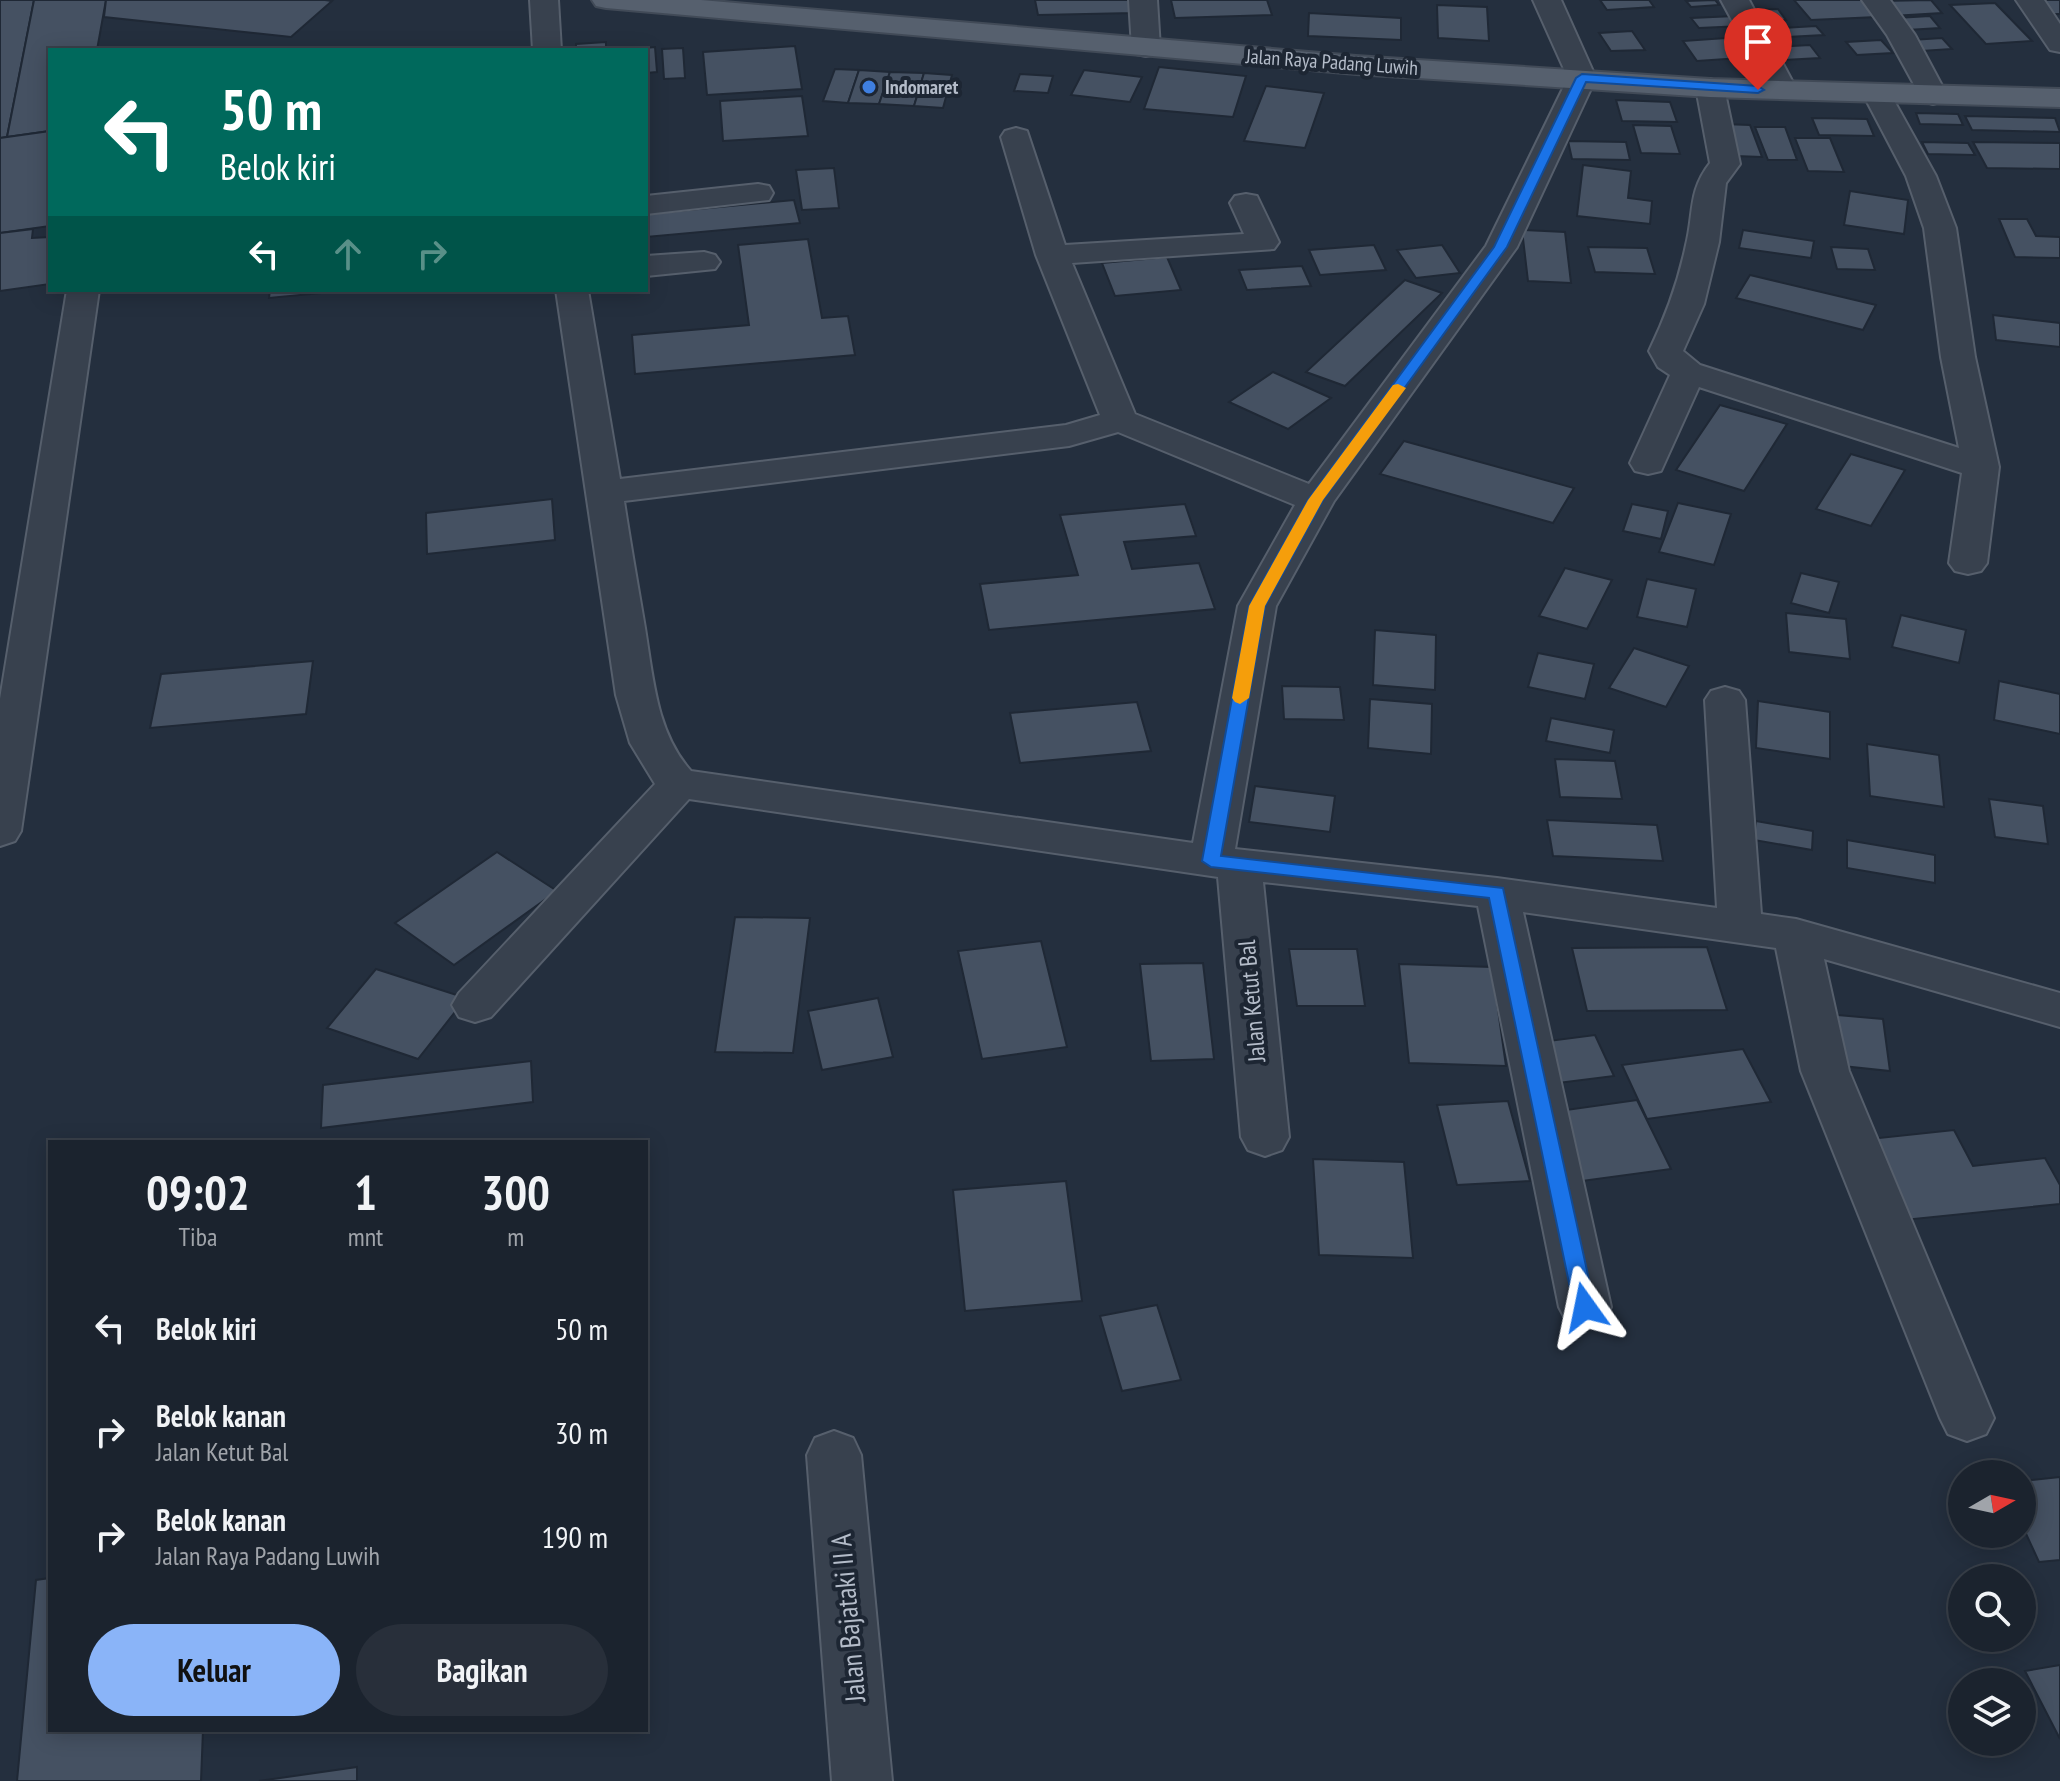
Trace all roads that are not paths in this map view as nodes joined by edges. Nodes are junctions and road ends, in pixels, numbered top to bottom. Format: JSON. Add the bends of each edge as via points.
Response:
{"nodes":[{"id":1,"x":544,"y":0,"type":"edge"},
{"id":2,"x":606,"y":0,"type":"edge"},
{"id":3,"x":1143,"y":0,"type":"edge"},
{"id":4,"x":1547,"y":0,"type":"edge"},
{"id":5,"x":1735,"y":0,"type":"edge"},
{"id":6,"x":1876,"y":0,"type":"edge"},
{"id":7,"x":2030,"y":0,"type":"edge"},
{"id":8,"x":744,"y":6,"type":"edge"},
{"id":9,"x":2060,"y":44,"type":"edge"},
{"id":10,"x":547,"y":48,"type":"edge"},
{"id":11,"x":1146,"y":48,"type":"junction"},
{"id":12,"x":1582,"y":78,"type":"junction"},
{"id":13,"x":1710,"y":88,"type":"junction"},
{"id":14,"x":1783,"y":90,"type":"junction"},
{"id":15,"x":1877,"y":94,"type":"junction"},
{"id":16,"x":1933,"y":95,"type":"junction"},
{"id":17,"x":2060,"y":98,"type":"edge"},
{"id":18,"x":1016,"y":137,"type":"dead end"},
{"id":19,"x":758,"y":193,"type":"dead end"},
{"id":20,"x":1246,"y":203,"type":"dead end"},
{"id":21,"x":648,"y":205,"type":"edge"},
{"id":22,"x":1052,"y":255,"type":"junction"},
{"id":23,"x":704,"y":262,"type":"dead end"},
{"id":24,"x":648,"y":266,"type":"edge"},
{"id":25,"x":83,"y":292,"type":"edge"},
{"id":26,"x":572,"y":292,"type":"edge"},
{"id":27,"x":1688,"y":372,"type":"junction"},
{"id":28,"x":1120,"y":420,"type":"junction"},
{"id":29,"x":1648,"y":463,"type":"dead end"},
{"id":30,"x":1981,"y":467,"type":"junction"},
{"id":31,"x":605,"y":492,"type":"junction"},
{"id":32,"x":1316,"y":500,"type":"junction"},
{"id":33,"x":1968,"y":563,"type":"dead end"},
{"id":34,"x":1725,"y":700,"type":"dead end"},
{"id":35,"x":679,"y":784,"type":"junction"},
{"id":36,"x":0,"y":831,"type":"edge"},
{"id":37,"x":1225,"y":863,"type":"junction"},
{"id":38,"x":1497,"y":893,"type":"junction"},
{"id":39,"x":1740,"y":927,"type":"junction"},
{"id":40,"x":1796,"y":935,"type":"junction"},
{"id":41,"x":475,"y":1005,"type":"dead end"},
{"id":42,"x":2060,"y":1010,"type":"edge"},
{"id":43,"x":1265,"y":1137,"type":"dead end"},
{"id":44,"x":1585,"y":1307,"type":"dead end"},
{"id":45,"x":1967,"y":1418,"type":"dead end"},
{"id":46,"x":834,"y":1455,"type":"dead end"},
{"id":47,"x":862,"y":1781,"type":"edge"}],
"edges":[{"from":1,"to":10,"type":"street"},
{"from":2,"to":8,"type":"main road","name":"Jalan Raya Padang Luwih"},
{"from":3,"to":11,"type":"street"},
{"from":4,"to":12,"type":"street"},
{"from":5,"to":14,"type":"street"},
{"from":6,"to":16,"type":"street"},
{"from":7,"to":9,"type":"street"},
{"from":8,"to":11,"type":"main road","name":"Jalan Raya Padang Luwih"},
{"from":11,"to":12,"type":"main road","name":"Jalan Raya Padang Luwih"},
{"from":12,"to":13,"type":"main road","name":"Jalan Raya Padang Luwih"},
{"from":12,"to":32,"type":"street","name":"Jalan Ketut Bal","via":[[1501,247]]},
{"from":13,"to":14,"type":"main road","name":"Jalan Raya Padang Luwih"},
{"from":13,"to":27,"type":"street","via":[[1725,164],[1711,182],[1688,304],[1666,351]]},
{"from":14,"to":15,"type":"main road","name":"Jalan Raya Padang Luwih"},
{"from":15,"to":16,"type":"main road","name":"Jalan Raya Padang Luwih"},
{"from":15,"to":30,"type":"street","via":[[1921,176],[1940,228],[1958,357]]},
{"from":16,"to":17,"type":"main road","name":"Jalan Raya Padang Luwih"},
{"from":18,"to":22,"type":"street"},
{"from":19,"to":21,"type":"street"},
{"from":20,"to":22,"type":"street","via":[[1263,242]]},
{"from":22,"to":28,"type":"street"},
{"from":23,"to":24,"type":"street"},
{"from":25,"to":36,"type":"street"},
{"from":26,"to":31,"type":"street"},
{"from":27,"to":29,"type":"street"},
{"from":27,"to":30,"type":"street"},
{"from":28,"to":31,"type":"street","via":[[1069,435]]},
{"from":28,"to":32,"type":"street"},
{"from":30,"to":33,"type":"street"},
{"from":31,"to":35,"type":"street","via":[[645,734],[661,765]]},
{"from":32,"to":37,"type":"street","name":"Jalan Ketut Bal","via":[[1257,606]]},
{"from":34,"to":39,"type":"street"},
{"from":35,"to":37,"type":"street"},
{"from":35,"to":41,"type":"street"},
{"from":37,"to":38,"type":"street"},
{"from":37,"to":43,"type":"street","name":"Jalan Ketut Bal"},
{"from":38,"to":39,"type":"street"},
{"from":38,"to":44,"type":"street"},
{"from":39,"to":40,"type":"street"},
{"from":40,"to":42,"type":"street"},
{"from":40,"to":45,"type":"street","via":[[1825,1071]]},
{"from":46,"to":47,"type":"street","name":"Jalan Bajataki II A"}]}
